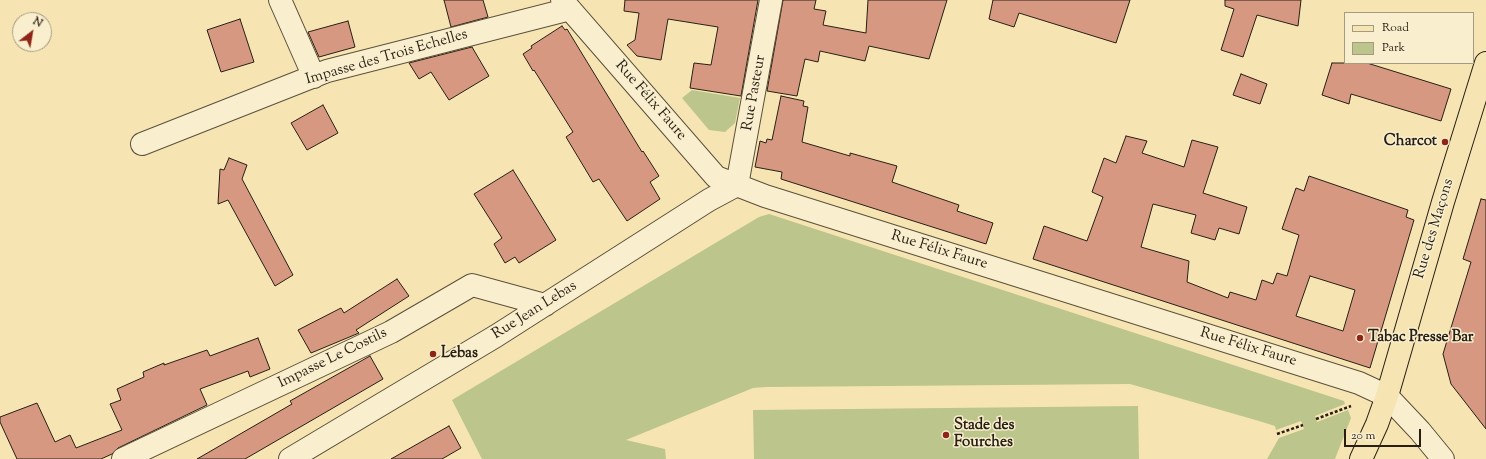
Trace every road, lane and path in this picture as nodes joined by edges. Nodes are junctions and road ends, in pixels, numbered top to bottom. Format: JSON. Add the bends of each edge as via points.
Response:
{"nodes":[{"id":1,"x":280,"y":0,"type":"edge"},
{"id":2,"x":771,"y":0,"type":"edge"},
{"id":3,"x":566,"y":5,"type":"edge"},
{"id":4,"x":1486,"y":63,"type":"edge"},
{"id":5,"x":314,"y":77,"type":"junction"},
{"id":6,"x":142,"y":144,"type":"dead end"},
{"id":7,"x":737,"y":185,"type":"junction"},
{"id":8,"x":545,"y":305,"type":"junction"},
{"id":9,"x":1386,"y":396,"type":"junction"},
{"id":10,"x":1347,"y":408,"type":"dead end"},
{"id":11,"x":1316,"y":419,"type":"dead end"},
{"id":12,"x":1303,"y":425,"type":"dead end"},
{"id":13,"x":1277,"y":434,"type":"dead end"},
{"id":14,"x":123,"y":459,"type":"edge"},
{"id":15,"x":290,"y":459,"type":"edge"},
{"id":16,"x":1361,"y":459,"type":"edge"},
{"id":17,"x":1443,"y":459,"type":"edge"}],
"edges":[{"from":1,"to":5,"type":"street"},
{"from":2,"to":7,"type":"street","name":"Rue Pasteur"},
{"from":3,"to":5,"type":"street","name":"Impasse des Trois Echelles","via":[[327,71]]},
{"from":3,"to":7,"type":"street","name":"Rue Félix Faure","via":[[716,177]]},
{"from":4,"to":9,"type":"main road","name":"Rue des Maçons"},
{"from":5,"to":6,"type":"street","name":"Impasse des Trois Echelles"},
{"from":7,"to":8,"type":"street","name":"Rue Jean Lebas","via":[[709,200]]},
{"from":7,"to":9,"type":"street","name":"Rue Félix Faure","via":[[1359,383]]},
{"from":8,"to":14,"type":"street","name":"Impasse Le Costils","via":[[472,285],[391,332]]},
{"from":8,"to":15,"type":"street","name":"Rue Jean Lebas"},
{"from":9,"to":16,"type":"main road","name":"Rue des Maçons"},
{"from":9,"to":17,"type":"street"},
{"from":10,"to":11,"type":"path"},
{"from":12,"to":13,"type":"path"}]}
